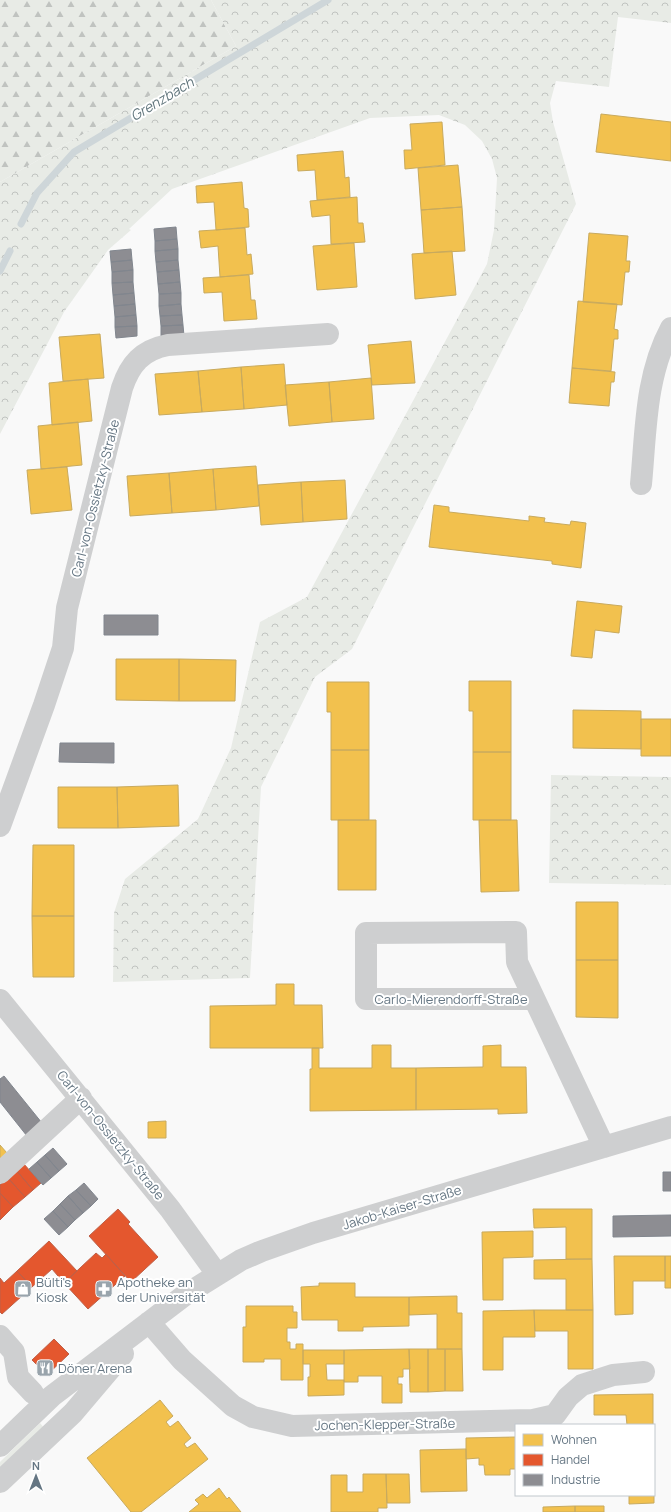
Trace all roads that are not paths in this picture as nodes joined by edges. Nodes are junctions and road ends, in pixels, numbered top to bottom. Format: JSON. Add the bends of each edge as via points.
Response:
{"nodes":[{"id":1,"x":671,"y":328,"type":"edge"},
{"id":2,"x":328,"y":334,"type":"dead end"},
{"id":3,"x":642,"y":484,"type":"dead end"},
{"id":4,"x":0,"y":826,"type":"edge"},
{"id":5,"x":534,"y":999,"type":"junction"},
{"id":6,"x":0,"y":1000,"type":"edge"},
{"id":7,"x":81,"y":1098,"type":"junction"},
{"id":8,"x":671,"y":1127,"type":"edge"},
{"id":9,"x":604,"y":1147,"type":"junction"},
{"id":10,"x":0,"y":1173,"type":"edge"},
{"id":11,"x":217,"y":1274,"type":"junction"},
{"id":12,"x":149,"y":1322,"type":"junction"},
{"id":13,"x":0,"y":1336,"type":"edge"},
{"id":14,"x":644,"y":1372,"type":"dead end"},
{"id":15,"x":33,"y":1393,"type":"dead end"},
{"id":16,"x":0,"y":1446,"type":"edge"},
{"id":17,"x":0,"y":1482,"type":"edge"}],
"edges":[{"from":1,"to":3,"type":"street","via":[[658,358],[651,385]]},
{"from":2,"to":4,"type":"street","name":"Carl-von-Ossietzky-Straße","via":[[168,345],[150,350],[132,366],[122,388],[67,608],[63,648]]},
{"from":5,"to":5,"type":"street","name":"Carlo-Mierendorff-Straße","via":[[517,962],[516,932],[366,933],[366,999]]},
{"from":5,"to":9,"type":"street","name":"Carlo-Mierendorff-Straße"},
{"from":6,"to":7,"type":"street","name":"Carl-von-Ossietzky-Straße"},
{"from":7,"to":10,"type":"street"},
{"from":7,"to":11,"type":"street","name":"Carl-von-Ossietzky-Straße","via":[[170,1209]]},
{"from":8,"to":9,"type":"street","name":"Jakob-Kaiser-Straße"},
{"from":9,"to":11,"type":"street","name":"Jakob-Kaiser-Straße","via":[[313,1233],[255,1254]]},
{"from":11,"to":12,"type":"street","name":"Jakob-Kaiser-Straße"},
{"from":12,"to":14,"type":"street","name":"Jochen-Klepper-Straße","via":[[182,1360],[232,1406],[254,1417],[292,1426],[533,1420],[555,1415],[568,1397],[582,1385],[613,1375]]},
{"from":12,"to":16,"type":"street","name":"Jakob-Kaiser-Straße","via":[[52,1396]]},
{"from":12,"to":17,"type":"street","name":"Jakob-Kaiser-Straße","via":[[73,1413]]},
{"from":13,"to":15,"type":"street","via":[[14,1352],[18,1377]]}]}
